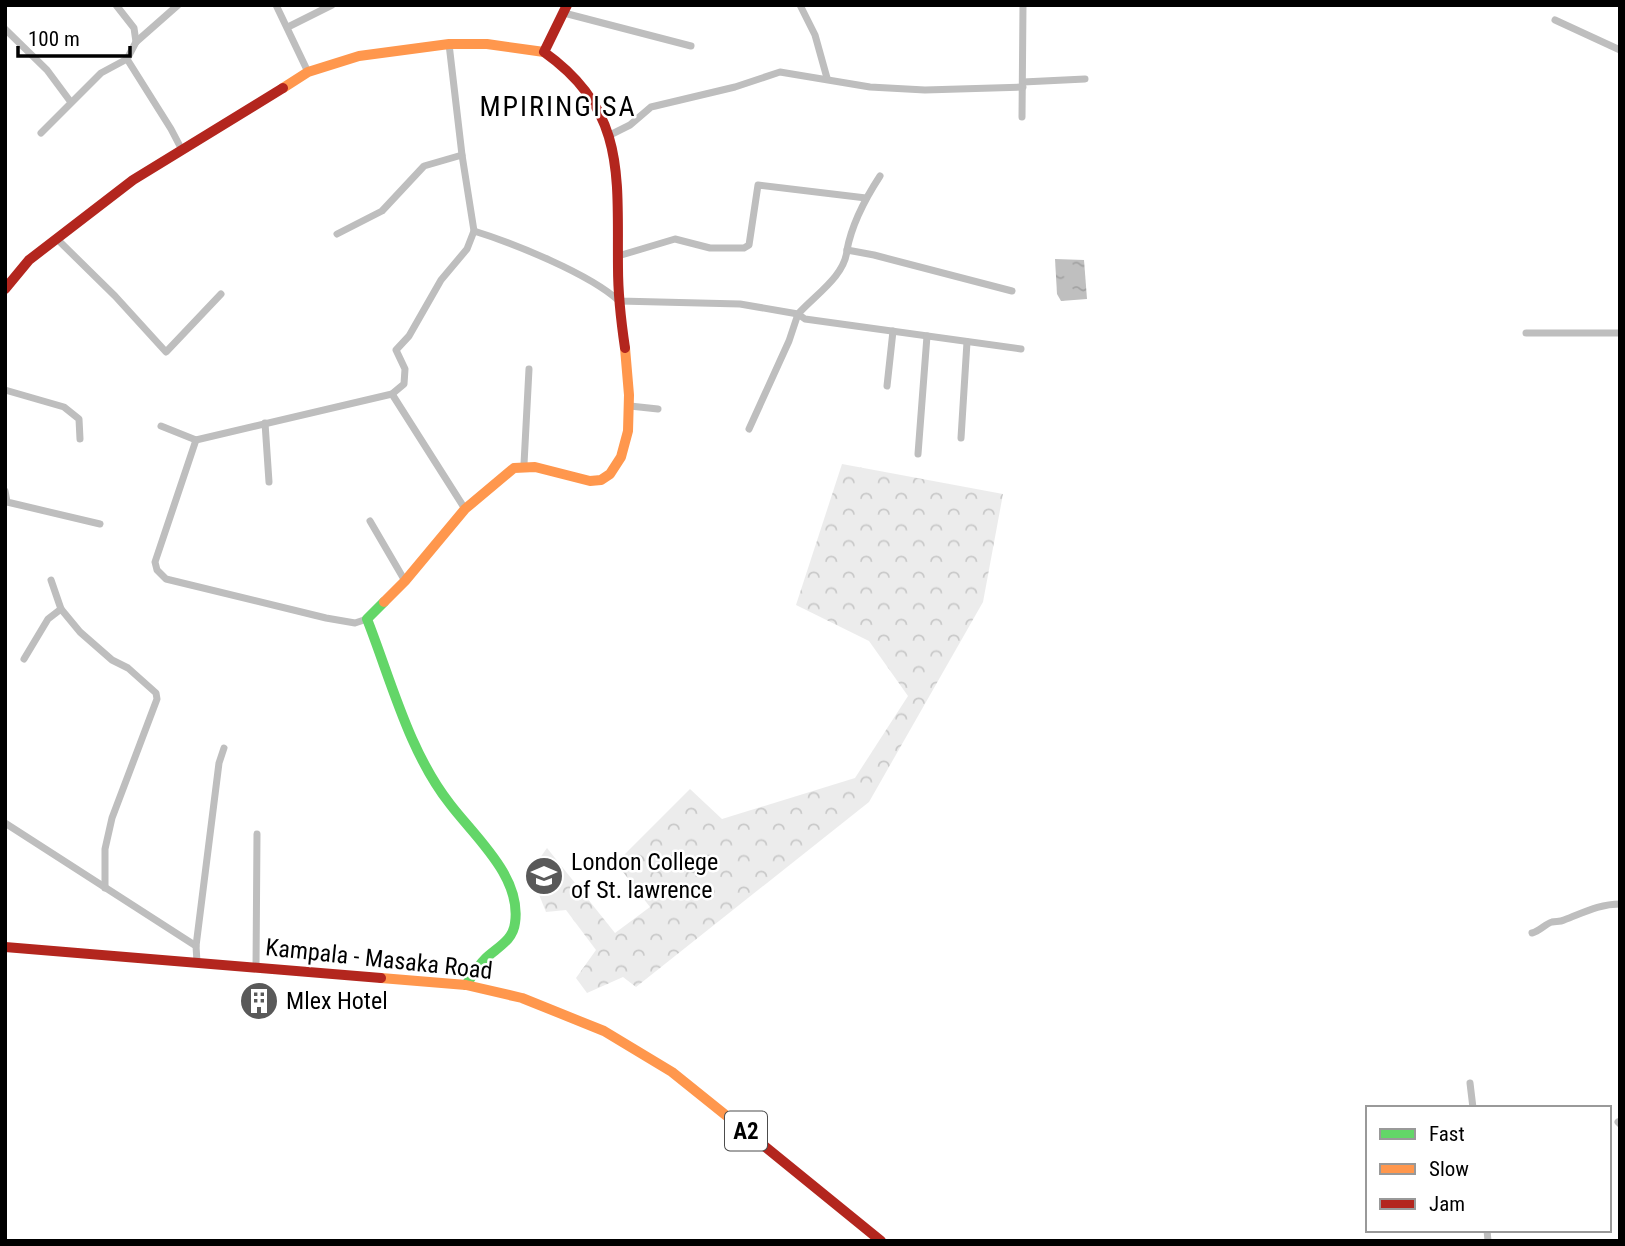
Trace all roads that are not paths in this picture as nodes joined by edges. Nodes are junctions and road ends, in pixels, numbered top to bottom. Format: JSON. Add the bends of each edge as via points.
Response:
{"nodes":[{"id":1,"x":116,"y":5,"type":"edge"},
{"id":2,"x":178,"y":5,"type":"edge"},
{"id":3,"x":276,"y":5,"type":"edge"},
{"id":4,"x":332,"y":5,"type":"edge"},
{"id":5,"x":800,"y":5,"type":"edge"},
{"id":6,"x":1024,"y":5,"type":"edge"},
{"id":7,"x":565,"y":9,"type":"edge"},
{"id":8,"x":1555,"y":20,"type":"dead end"},
{"id":9,"x":288,"y":27,"type":"junction"},
{"id":10,"x":5,"y":29,"type":"edge"},
{"id":11,"x":136,"y":42,"type":"junction"},
{"id":12,"x":449,"y":44,"type":"junction"},
{"id":13,"x":691,"y":46,"type":"dead end"},
{"id":14,"x":1620,"y":50,"type":"edge"},
{"id":15,"x":544,"y":52,"type":"junction"},
{"id":16,"x":127,"y":59,"type":"junction"},
{"id":17,"x":308,"y":72,"type":"junction"},
{"id":18,"x":827,"y":78,"type":"junction"},
{"id":19,"x":1085,"y":79,"type":"dead end"},
{"id":20,"x":1023,"y":85,"type":"junction"},
{"id":21,"x":70,"y":101,"type":"junction"},
{"id":22,"x":1022,"y":117,"type":"dead end"},
{"id":23,"x":41,"y":132,"type":"dead end"},
{"id":24,"x":610,"y":135,"type":"junction"},
{"id":25,"x":182,"y":150,"type":"junction"},
{"id":26,"x":462,"y":155,"type":"junction"},
{"id":27,"x":880,"y":176,"type":"dead end"},
{"id":28,"x":866,"y":198,"type":"junction"},
{"id":29,"x":474,"y":230,"type":"junction"},
{"id":30,"x":337,"y":234,"type":"dead end"},
{"id":31,"x":57,"y":239,"type":"junction"},
{"id":32,"x":847,"y":250,"type":"junction"},
{"id":33,"x":618,"y":256,"type":"junction"},
{"id":34,"x":5,"y":289,"type":"edge"},
{"id":35,"x":1012,"y":291,"type":"dead end"},
{"id":36,"x":221,"y":293,"type":"dead end"},
{"id":37,"x":619,"y":301,"type":"junction"},
{"id":38,"x":798,"y":314,"type":"junction"},
{"id":39,"x":893,"y":331,"type":"junction"},
{"id":40,"x":1526,"y":333,"type":"dead end"},
{"id":41,"x":1620,"y":333,"type":"edge"},
{"id":42,"x":927,"y":336,"type":"junction"},
{"id":43,"x":967,"y":342,"type":"junction"},
{"id":44,"x":1021,"y":349,"type":"dead end"},
{"id":45,"x":529,"y":369,"type":"dead end"},
{"id":46,"x":887,"y":386,"type":"dead end"},
{"id":47,"x":5,"y":390,"type":"edge"},
{"id":48,"x":392,"y":394,"type":"junction"},
{"id":49,"x":630,"y":406,"type":"junction"},
{"id":50,"x":658,"y":409,"type":"dead end"},
{"id":51,"x":265,"y":423,"type":"junction"},
{"id":52,"x":161,"y":426,"type":"dead end"},
{"id":53,"x":749,"y":429,"type":"dead end"},
{"id":54,"x":961,"y":438,"type":"dead end"},
{"id":55,"x":80,"y":439,"type":"dead end"},
{"id":56,"x":196,"y":440,"type":"junction"},
{"id":57,"x":918,"y":454,"type":"dead end"},
{"id":58,"x":524,"y":464,"type":"junction"},
{"id":59,"x":269,"y":482,"type":"dead end"},
{"id":60,"x":5,"y":491,"type":"edge"},
{"id":61,"x":465,"y":509,"type":"junction"},
{"id":62,"x":370,"y":521,"type":"dead end"},
{"id":63,"x":100,"y":524,"type":"dead end"},
{"id":64,"x":51,"y":580,"type":"dead end"},
{"id":65,"x":405,"y":581,"type":"junction"},
{"id":66,"x":61,"y":609,"type":"junction"},
{"id":67,"x":368,"y":620,"type":"junction"},
{"id":68,"x":24,"y":659,"type":"dead end"},
{"id":69,"x":224,"y":748,"type":"dead end"},
{"id":70,"x":5,"y":823,"type":"edge"},
{"id":71,"x":257,"y":834,"type":"dead end"},
{"id":72,"x":105,"y":888,"type":"junction"},
{"id":73,"x":1620,"y":904,"type":"edge"},
{"id":74,"x":1532,"y":933,"type":"dead end"},
{"id":75,"x":196,"y":946,"type":"junction"},
{"id":76,"x":5,"y":947,"type":"edge"},
{"id":77,"x":197,"y":962,"type":"junction"},
{"id":78,"x":256,"y":967,"type":"junction"},
{"id":79,"x":466,"y":985,"type":"junction"},
{"id":80,"x":1470,"y":1083,"type":"dead end"},
{"id":81,"x":1473,"y":1106,"type":"edge"},
{"id":82,"x":881,"y":1241,"type":"edge"}],
"edges":[{"from":1,"to":11,"type":"street","via":[[134,28]]},
{"from":2,"to":11,"type":"street"},
{"from":3,"to":9,"type":"street"},
{"from":4,"to":9,"type":"street"},
{"from":5,"to":18,"type":"street","via":[[815,35]]},
{"from":6,"to":20,"type":"street"},
{"from":7,"to":13,"type":"street"},
{"from":7,"to":15,"type":"street"},
{"from":8,"to":14,"type":"street"},
{"from":9,"to":17,"type":"street"},
{"from":10,"to":21,"type":"street","via":[[47,70]]},
{"from":11,"to":16,"type":"street"},
{"from":12,"to":15,"type":"street"},
{"from":12,"to":17,"type":"street","via":[[359,56]]},
{"from":12,"to":26,"type":"street"},
{"from":15,"to":24,"type":"street","via":[[584,87]]},
{"from":16,"to":21,"type":"street","via":[[101,73]]},
{"from":16,"to":25,"type":"street"},
{"from":17,"to":25,"type":"street"},
{"from":18,"to":20,"type":"street","via":[[870,87],[925,90]]},
{"from":18,"to":24,"type":"street","via":[[780,72],[651,107]]},
{"from":19,"to":20,"type":"street"},
{"from":20,"to":22,"type":"street"},
{"from":21,"to":23,"type":"street"},
{"from":24,"to":33,"type":"street","via":[[617,180]]},
{"from":25,"to":31,"type":"street","via":[[132,180]]},
{"from":26,"to":29,"type":"street"},
{"from":26,"to":30,"type":"street","via":[[424,166],[382,211]]},
{"from":27,"to":28,"type":"street"},
{"from":28,"to":32,"type":"street"},
{"from":28,"to":33,"type":"street","via":[[758,186],[749,245],[744,248],[710,248],[676,239]]},
{"from":29,"to":37,"type":"street","via":[[555,264],[607,290]]},
{"from":29,"to":48,"type":"street","via":[[467,249],[396,349],[406,378]]},
{"from":31,"to":34,"type":"street","via":[[29,260]]},
{"from":31,"to":36,"type":"street","via":[[166,352]]},
{"from":32,"to":35,"type":"street"},
{"from":32,"to":38,"type":"street","via":[[846,260],[830,282]]},
{"from":33,"to":37,"type":"street"},
{"from":37,"to":38,"type":"street","via":[[740,304]]},
{"from":37,"to":49,"type":"street"},
{"from":38,"to":39,"type":"street","via":[[805,319]]},
{"from":38,"to":53,"type":"street"},
{"from":39,"to":42,"type":"street"},
{"from":39,"to":46,"type":"street"},
{"from":40,"to":41,"type":"street"},
{"from":42,"to":43,"type":"street"},
{"from":42,"to":57,"type":"street"},
{"from":43,"to":44,"type":"street"},
{"from":43,"to":54,"type":"street"},
{"from":45,"to":58,"type":"street"},
{"from":47,"to":55,"type":"street","via":[[64,407],[79,419]]},
{"from":48,"to":51,"type":"street"},
{"from":48,"to":61,"type":"street"},
{"from":49,"to":50,"type":"street"},
{"from":49,"to":58,"type":"street","via":[[624,447],[607,477],[566,477]]},
{"from":51,"to":56,"type":"street"},
{"from":51,"to":59,"type":"street"},
{"from":52,"to":56,"type":"street"},
{"from":56,"to":67,"type":"street","via":[[155,562],[157,570],[166,579],[326,618],[355,623]]},
{"from":58,"to":61,"type":"street"},
{"from":60,"to":63,"type":"street","via":[[7,502]]},
{"from":61,"to":65,"type":"street"},
{"from":62,"to":65,"type":"street"},
{"from":64,"to":66,"type":"street"},
{"from":65,"to":67,"type":"street"},
{"from":66,"to":68,"type":"street","via":[[48,619]]},
{"from":66,"to":72,"type":"street","via":[[80,632],[128,668],[157,699],[112,818]]},
{"from":67,"to":79,"type":"street","via":[[435,779],[496,862],[516,909],[509,939],[484,960]]},
{"from":69,"to":75,"type":"street"},
{"from":70,"to":72,"type":"street"},
{"from":71,"to":78,"type":"street"},
{"from":72,"to":75,"type":"street"},
{"from":73,"to":74,"type":"street","via":[[1579,913]]},
{"from":75,"to":77,"type":"street"},
{"from":76,"to":77,"type":"street","name":"Kampala - Masaka Road","number":"A2"},
{"from":77,"to":78,"type":"street","name":"Kampala - Masaka Road","number":"A2"},
{"from":78,"to":79,"type":"street","name":"Kampala - Masaka Road","number":"A2"},
{"from":79,"to":82,"type":"street","name":"Kampala - Masaka Road","number":"A2","via":[[542,1005],[638,1050],[672,1072]]},
{"from":80,"to":81,"type":"street"}]}
